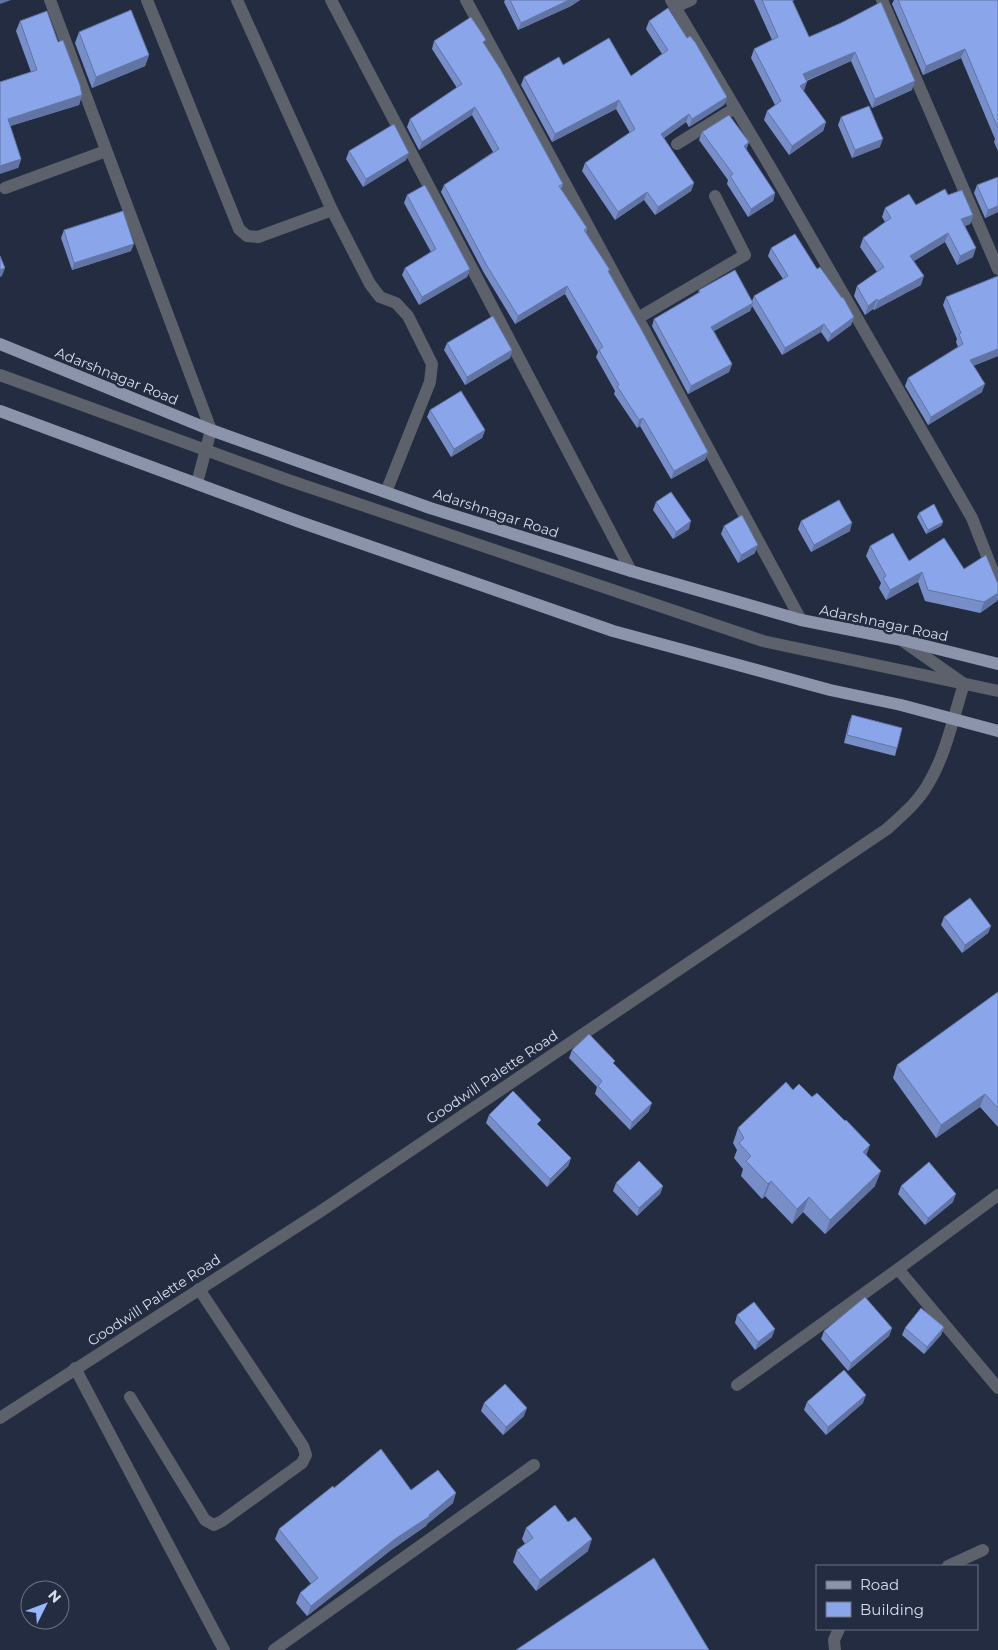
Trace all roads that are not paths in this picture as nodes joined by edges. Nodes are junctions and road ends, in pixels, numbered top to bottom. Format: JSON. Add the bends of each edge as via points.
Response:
{"nodes":[{"id":1,"x":50,"y":0,"type":"edge"},
{"id":2,"x":148,"y":0,"type":"edge"},
{"id":3,"x":237,"y":0,"type":"edge"},
{"id":4,"x":331,"y":0,"type":"edge"},
{"id":5,"x":466,"y":0,"type":"edge"},
{"id":6,"x":691,"y":0,"type":"edge"},
{"id":7,"x":882,"y":0,"type":"edge"},
{"id":8,"x":673,"y":3,"type":"edge"},
{"id":9,"x":735,"y":108,"type":"junction"},
{"id":10,"x":677,"y":144,"type":"dead end"},
{"id":11,"x":106,"y":151,"type":"junction"},
{"id":12,"x":5,"y":188,"type":"dead end"},
{"id":13,"x":714,"y":196,"type":"dead end"},
{"id":14,"x":332,"y":210,"type":"junction"},
{"id":15,"x":998,"y":270,"type":"edge"},
{"id":16,"x":638,"y":318,"type":"junction"},
{"id":17,"x":0,"y":344,"type":"edge"},
{"id":18,"x":0,"y":375,"type":"edge"},
{"id":19,"x":0,"y":411,"type":"edge"},
{"id":20,"x":211,"y":430,"type":"junction"},
{"id":21,"x":206,"y":450,"type":"junction"},
{"id":22,"x":197,"y":484,"type":"junction"},
{"id":23,"x":386,"y":492,"type":"junction"},
{"id":24,"x":631,"y":571,"type":"junction"},
{"id":25,"x":998,"y":584,"type":"edge"},
{"id":26,"x":801,"y":620,"type":"junction"},
{"id":27,"x":902,"y":640,"type":"junction"},
{"id":28,"x":998,"y":664,"type":"edge"},
{"id":29,"x":964,"y":684,"type":"junction"},
{"id":30,"x":998,"y":691,"type":"edge"},
{"id":31,"x":953,"y":718,"type":"junction"},
{"id":32,"x":996,"y":731,"type":"edge"},
{"id":33,"x":998,"y":1195,"type":"edge"},
{"id":34,"x":898,"y":1270,"type":"junction"},
{"id":35,"x":199,"y":1289,"type":"junction"},
{"id":36,"x":75,"y":1368,"type":"junction"},
{"id":37,"x":737,"y":1385,"type":"dead end"},
{"id":38,"x":998,"y":1388,"type":"edge"},
{"id":39,"x":130,"y":1397,"type":"dead end"},
{"id":40,"x":0,"y":1418,"type":"edge"},
{"id":41,"x":534,"y":1465,"type":"dead end"},
{"id":42,"x":982,"y":1550,"type":"dead end"},
{"id":43,"x":950,"y":1565,"type":"edge"},
{"id":44,"x":839,"y":1630,"type":"edge"},
{"id":45,"x":224,"y":1650,"type":"edge"},
{"id":46,"x":274,"y":1650,"type":"edge"},
{"id":47,"x":835,"y":1650,"type":"edge"}],
"edges":[{"from":1,"to":11,"type":"street"},
{"from":2,"to":14,"type":"street","via":[[239,228],[246,236],[258,237]]},
{"from":3,"to":14,"type":"street"},
{"from":4,"to":24,"type":"street"},
{"from":5,"to":16,"type":"street"},
{"from":6,"to":8,"type":"street"},
{"from":7,"to":15,"type":"street"},
{"from":8,"to":9,"type":"street"},
{"from":9,"to":10,"type":"street"},
{"from":9,"to":25,"type":"street","via":[[972,518]]},
{"from":11,"to":12,"type":"street"},
{"from":11,"to":20,"type":"street"},
{"from":13,"to":16,"type":"street","via":[[745,254]]},
{"from":14,"to":23,"type":"street","via":[[370,284],[380,297],[396,303],[408,316],[432,364],[430,382]]},
{"from":16,"to":26,"type":"street"},
{"from":17,"to":20,"type":"main road","name":"Adarshnagar Road"},
{"from":18,"to":21,"type":"street"},
{"from":19,"to":22,"type":"main road"},
{"from":20,"to":21,"type":"street"},
{"from":20,"to":23,"type":"main road","name":"Adarshnagar Road"},
{"from":21,"to":22,"type":"street"},
{"from":21,"to":29,"type":"street","via":[[763,641]]},
{"from":22,"to":31,"type":"main road","via":[[613,631],[830,690]]},
{"from":23,"to":24,"type":"main road","name":"Adarshnagar Road"},
{"from":24,"to":26,"type":"main road","name":"Adarshnagar Road"},
{"from":26,"to":27,"type":"main road","name":"Adarshnagar Road"},
{"from":27,"to":28,"type":"main road","name":"Adarshnagar Road"},
{"from":27,"to":29,"type":"street"},
{"from":29,"to":30,"type":"street"},
{"from":29,"to":31,"type":"street","name":"Goodwill Palette Road"},
{"from":31,"to":32,"type":"main road"},
{"from":31,"to":35,"type":"street","name":"Goodwill Palette Road","via":[[946,749],[927,787],[887,829]]},
{"from":33,"to":34,"type":"street"},
{"from":34,"to":37,"type":"street"},
{"from":34,"to":38,"type":"street"},
{"from":35,"to":36,"type":"street","name":"Goodwill Palette Road"},
{"from":35,"to":39,"type":"street","via":[[303,1446],[306,1455],[302,1463],[214,1524],[205,1520]]},
{"from":36,"to":40,"type":"street","name":"Goodwill Palette Road"},
{"from":36,"to":45,"type":"street"},
{"from":41,"to":46,"type":"street"},
{"from":42,"to":43,"type":"street"},
{"from":44,"to":47,"type":"street","via":[[834,1640]]}]}
